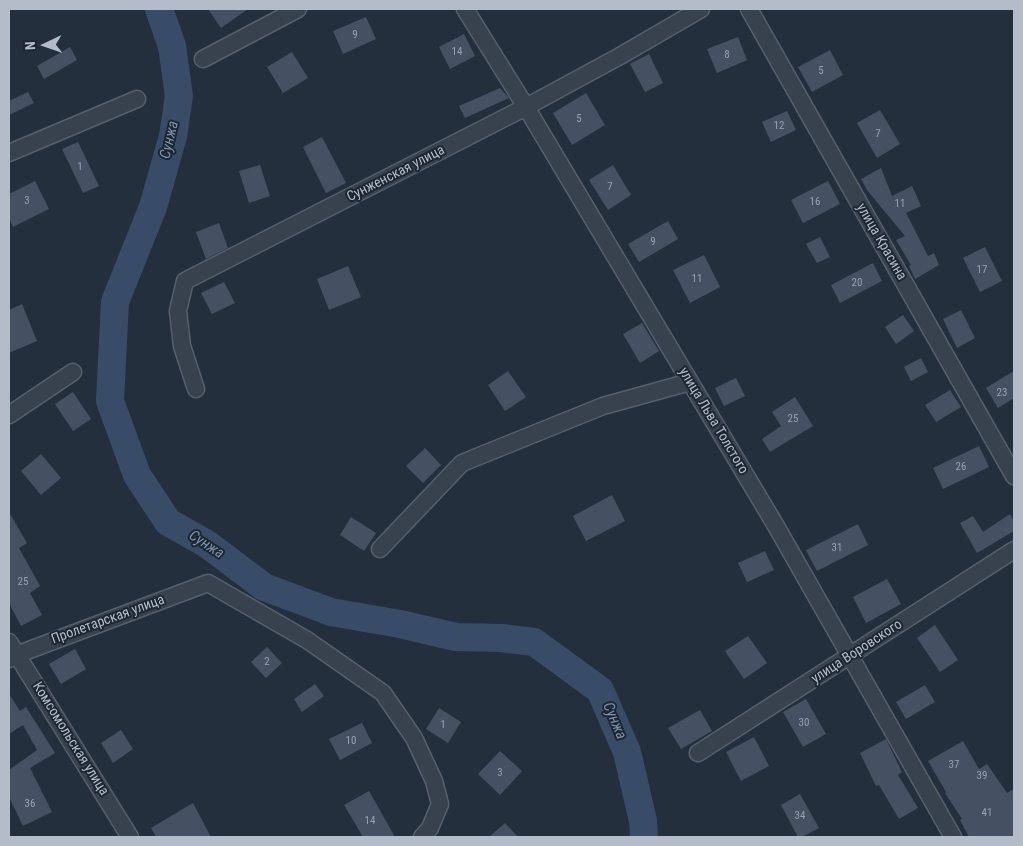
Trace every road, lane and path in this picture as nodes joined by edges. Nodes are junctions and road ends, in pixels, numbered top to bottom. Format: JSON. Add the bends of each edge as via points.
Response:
{"nodes":[{"id":1,"x":298,"y":9,"type":"edge"},
{"id":2,"x":465,"y":9,"type":"edge"},
{"id":3,"x":701,"y":9,"type":"edge"},
{"id":4,"x":749,"y":9,"type":"edge"},
{"id":5,"x":203,"y":59,"type":"dead end"},
{"id":6,"x":137,"y":99,"type":"dead end"},
{"id":7,"x":526,"y":107,"type":"junction"},
{"id":8,"x":9,"y":153,"type":"edge"},
{"id":9,"x":73,"y":372,"type":"dead end"},
{"id":10,"x":690,"y":382,"type":"junction"},
{"id":11,"x":196,"y":388,"type":"dead end"},
{"id":12,"x":9,"y":415,"type":"edge"},
{"id":13,"x":1014,"y":476,"type":"edge"},
{"id":14,"x":380,"y":549,"type":"dead end"},
{"id":15,"x":1014,"y":550,"type":"edge"},
{"id":16,"x":12,"y":652,"type":"edge"},
{"id":17,"x":849,"y":657,"type":"junction"},
{"id":18,"x":698,"y":753,"type":"dead end"},
{"id":19,"x":130,"y":837,"type":"edge"},
{"id":20,"x":422,"y":837,"type":"edge"},
{"id":21,"x":953,"y":837,"type":"edge"}],
"edges":[{"from":1,"to":5,"type":"street"},
{"from":2,"to":7,"type":"street","name":"улица Льва Толстого"},
{"from":3,"to":7,"type":"street","name":"Сунженская улица"},
{"from":4,"to":13,"type":"street","name":"улица Красина"},
{"from":6,"to":8,"type":"street"},
{"from":7,"to":10,"type":"street","name":"улица Льва Толстого"},
{"from":7,"to":11,"type":"street","name":"Сунженская улица","via":[[185,281],[178,311],[182,346]]},
{"from":9,"to":12,"type":"street"},
{"from":10,"to":14,"type":"street","via":[[603,406],[462,463]]},
{"from":10,"to":17,"type":"street","name":"улица Льва Толстого"},
{"from":15,"to":17,"type":"street","name":"улица Воровского"},
{"from":16,"to":19,"type":"street","name":"Комсомольская улица"},
{"from":16,"to":20,"type":"street","name":"Пролетарская улица","via":[[208,583],[307,640],[383,693],[414,738],[434,781],[440,804],[430,828]]},
{"from":17,"to":18,"type":"street","name":"улица Воровского"},
{"from":17,"to":21,"type":"street","name":"улица Льва Толстого"}]}
